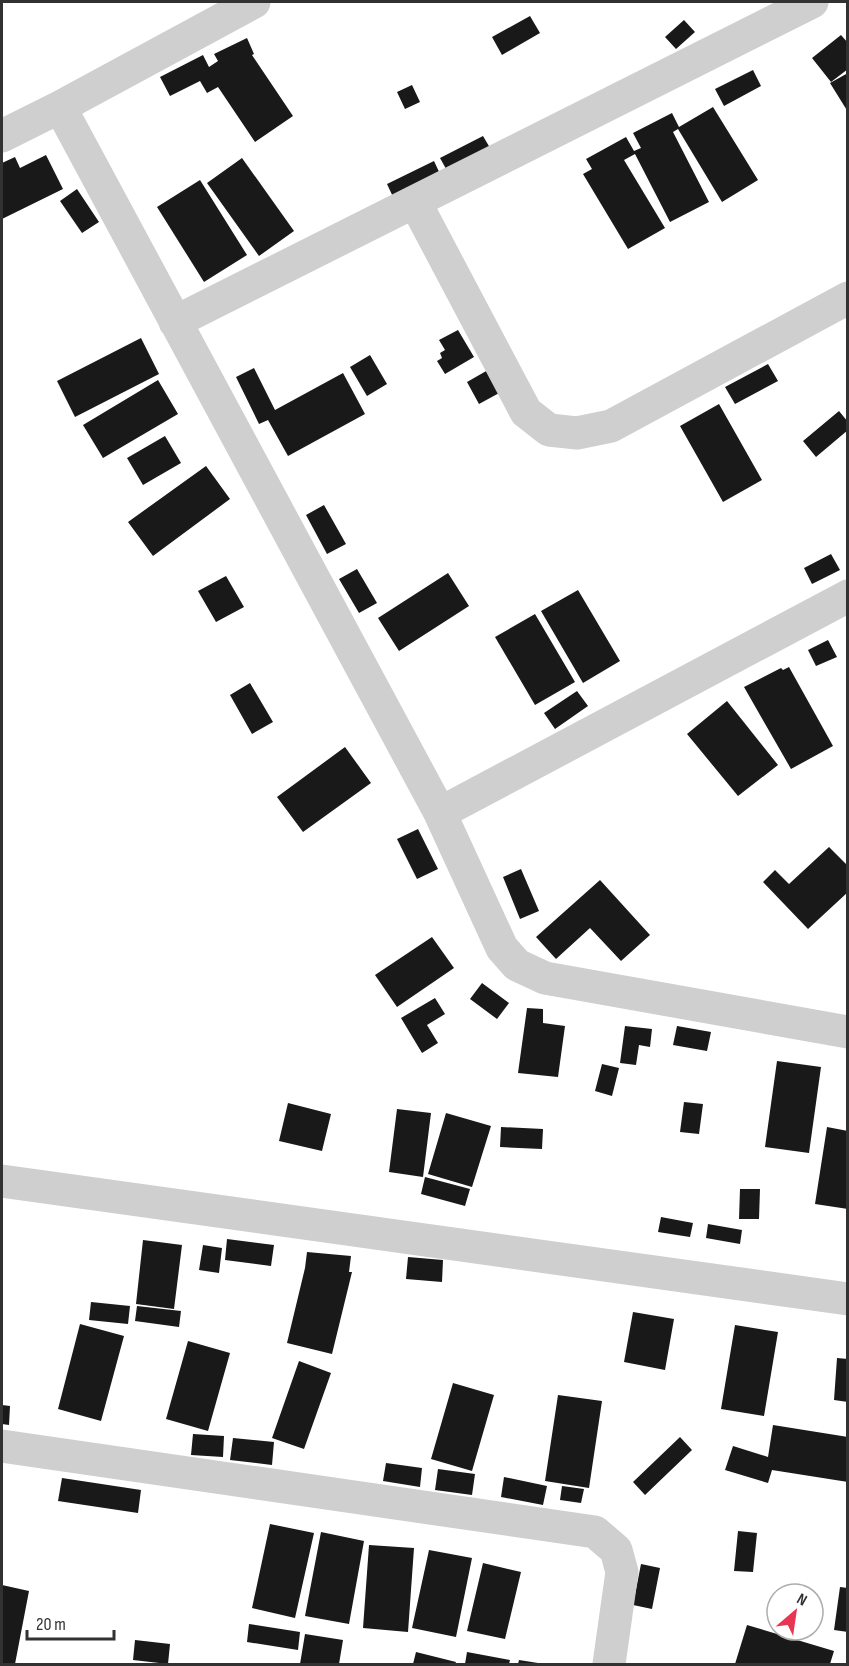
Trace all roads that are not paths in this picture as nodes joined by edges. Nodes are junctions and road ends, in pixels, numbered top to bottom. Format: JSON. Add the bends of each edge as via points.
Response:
{"nodes":[{"id":1,"x":254,"y":2,"type":"edge"},
{"id":2,"x":812,"y":2,"type":"edge"},
{"id":3,"x":60,"y":107,"type":"junction"},
{"id":4,"x":2,"y":136,"type":"edge"},
{"id":5,"x":415,"y":202,"type":"junction"},
{"id":6,"x":848,"y":298,"type":"edge"},
{"id":7,"x":175,"y":322,"type":"junction"},
{"id":8,"x":848,"y":596,"type":"edge"},
{"id":9,"x":440,"y":813,"type":"junction"},
{"id":10,"x":848,"y":1032,"type":"edge"},
{"id":11,"x":2,"y":1181,"type":"edge"},
{"id":12,"x":848,"y":1299,"type":"edge"},
{"id":13,"x":2,"y":1446,"type":"edge"},
{"id":14,"x":609,"y":1665,"type":"edge"}],
"edges":[{"from":1,"to":3,"type":"street"},
{"from":2,"to":5,"type":"street"},
{"from":3,"to":4,"type":"street"},
{"from":3,"to":7,"type":"street"},
{"from":5,"to":6,"type":"street","via":[[526,412],[549,430],[577,433],[611,426]]},
{"from":5,"to":7,"type":"street"},
{"from":7,"to":9,"type":"street"},
{"from":8,"to":9,"type":"street"},
{"from":9,"to":10,"type":"street","via":[[502,948],[517,965],[545,978]]},
{"from":11,"to":12,"type":"street"},
{"from":13,"to":14,"type":"street","via":[[595,1532],[616,1550],[622,1572]]}]}
